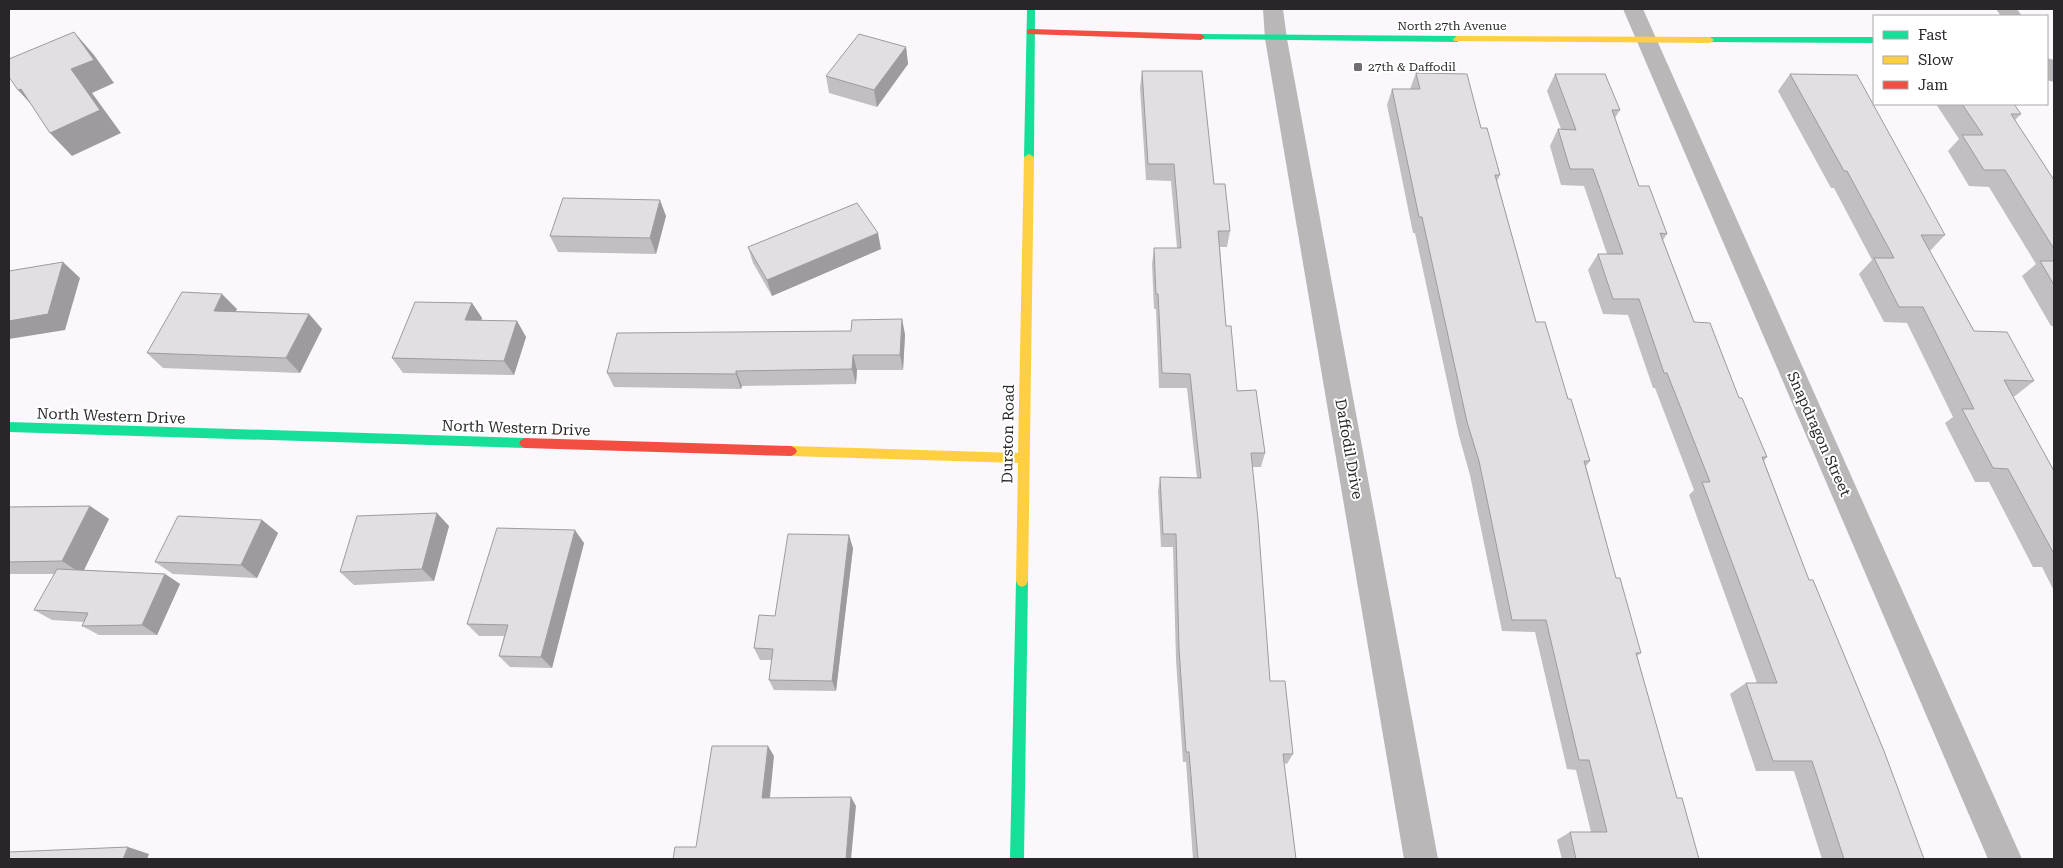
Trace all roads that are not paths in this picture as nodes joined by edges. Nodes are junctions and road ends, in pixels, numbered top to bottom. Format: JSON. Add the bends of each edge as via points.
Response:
{"nodes":[{"id":1,"x":1031,"y":9,"type":"edge"},
{"id":2,"x":1273,"y":9,"type":"edge"},
{"id":3,"x":1633,"y":9,"type":"edge"},
{"id":4,"x":1030,"y":32,"type":"junction"},
{"id":5,"x":1276,"y":39,"type":"junction"},
{"id":6,"x":1873,"y":40,"type":"edge"},
{"id":7,"x":1647,"y":41,"type":"junction"},
{"id":8,"x":9,"y":428,"type":"edge"},
{"id":9,"x":1023,"y":458,"type":"junction"},
{"id":10,"x":1017,"y":859,"type":"edge"},
{"id":11,"x":1422,"y":859,"type":"edge"},
{"id":12,"x":2005,"y":859,"type":"edge"}],
"edges":[{"from":1,"to":4,"type":"street","name":"Durston Road"},
{"from":2,"to":5,"type":"street","name":"Daffodil Drive"},
{"from":3,"to":7,"type":"street","name":"Snapdragon Street"},
{"from":4,"to":5,"type":"street","name":"North 27th Avenue"},
{"from":4,"to":9,"type":"street","name":"Durston Road"},
{"from":5,"to":7,"type":"street","name":"North 27th Avenue"},
{"from":5,"to":11,"type":"street","name":"Daffodil Drive"},
{"from":6,"to":7,"type":"street","name":"North 27th Avenue"},
{"from":7,"to":12,"type":"street","name":"Snapdragon Street"},
{"from":8,"to":9,"type":"street","name":"North Western Drive"},
{"from":9,"to":10,"type":"street","name":"Durston Road"}]}
